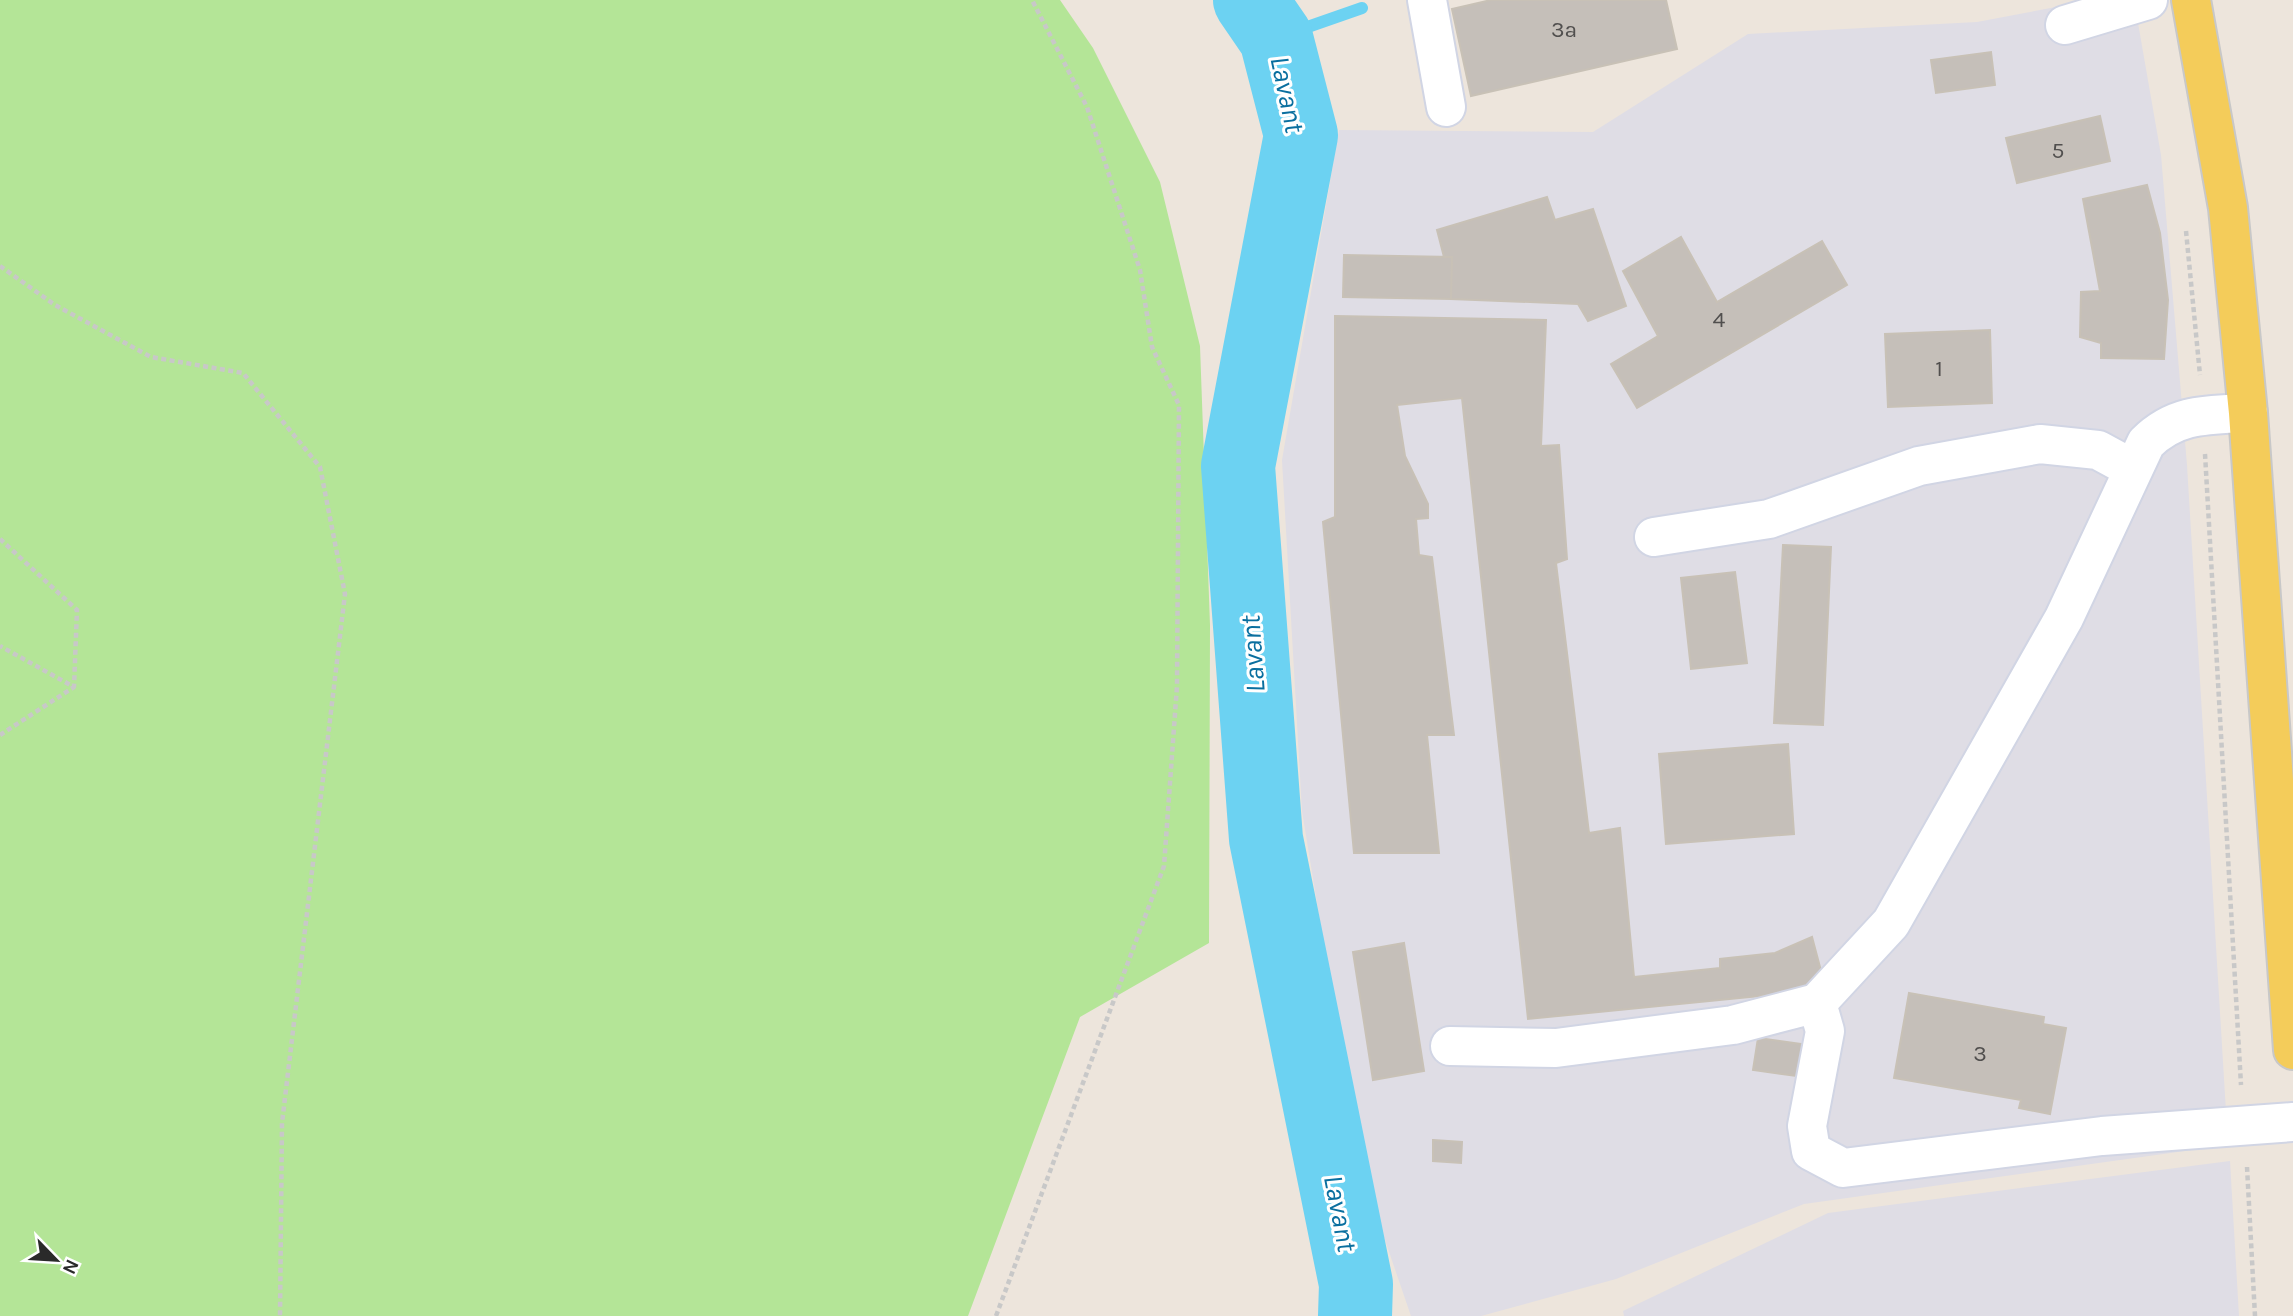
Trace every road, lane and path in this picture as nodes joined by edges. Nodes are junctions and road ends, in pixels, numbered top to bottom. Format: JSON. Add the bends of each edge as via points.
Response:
{"nodes":[{"id":1,"x":1032,"y":0,"type":"edge"},
{"id":2,"x":1427,"y":0,"type":"edge"},
{"id":3,"x":2191,"y":0,"type":"edge"},
{"id":4,"x":2130,"y":2,"type":"edge"},
{"id":5,"x":2065,"y":25,"type":"dead end"},
{"id":6,"x":1446,"y":107,"type":"dead end"},
{"id":7,"x":2186,"y":229,"type":"dead end"},
{"id":8,"x":0,"y":266,"type":"edge"},
{"id":9,"x":2248,"y":413,"type":"junction"},
{"id":10,"x":2203,"y":416,"type":"junction"},
{"id":11,"x":2133,"y":469,"type":"junction"},
{"id":12,"x":1654,"y":537,"type":"dead end"},
{"id":13,"x":0,"y":539,"type":"edge"},
{"id":14,"x":0,"y":646,"type":"edge"},
{"id":15,"x":74,"y":687,"type":"junction"},
{"id":16,"x":0,"y":735,"type":"edge"},
{"id":17,"x":1816,"y":1003,"type":"junction"},
{"id":18,"x":1450,"y":1046,"type":"dead end"},
{"id":19,"x":2293,"y":1050,"type":"edge"},
{"id":20,"x":2293,"y":1122,"type":"edge"},
{"id":21,"x":2243,"y":1125,"type":"junction"},
{"id":22,"x":280,"y":1316,"type":"edge"},
{"id":23,"x":996,"y":1316,"type":"edge"},
{"id":24,"x":2255,"y":1316,"type":"edge"}],
"edges":[{"from":1,"to":23,"type":"path","via":[[1087,107],[1140,270],[1152,347],[1179,405],[1177,686],[1164,866]]},
{"from":2,"to":6,"type":"street"},
{"from":3,"to":9,"type":"main road","via":[[2228,208]]},
{"from":4,"to":5,"type":"street"},
{"from":7,"to":10,"type":"path"},
{"from":8,"to":22,"type":"path","via":[[55,305],[151,357],[243,373],[320,467],[345,594],[282,1123]]},
{"from":9,"to":10,"type":"street"},
{"from":9,"to":19,"type":"main road"},
{"from":10,"to":11,"type":"street","via":[[2161,428],[2146,443]]},
{"from":10,"to":21,"type":"path"},
{"from":11,"to":12,"type":"street","via":[[2098,450],[2040,444],[1919,466],[1769,519]]},
{"from":11,"to":17,"type":"street","via":[[2064,618],[1891,923]]},
{"from":13,"to":15,"type":"path","via":[[77,610]]},
{"from":14,"to":15,"type":"path"},
{"from":15,"to":16,"type":"path"},
{"from":17,"to":18,"type":"street","via":[[1733,1025],[1556,1048]]},
{"from":17,"to":21,"type":"street","via":[[1825,1031],[1807,1126],[1811,1151],[1843,1168],[2102,1136]]},
{"from":20,"to":21,"type":"street"},
{"from":21,"to":24,"type":"path"}]}
